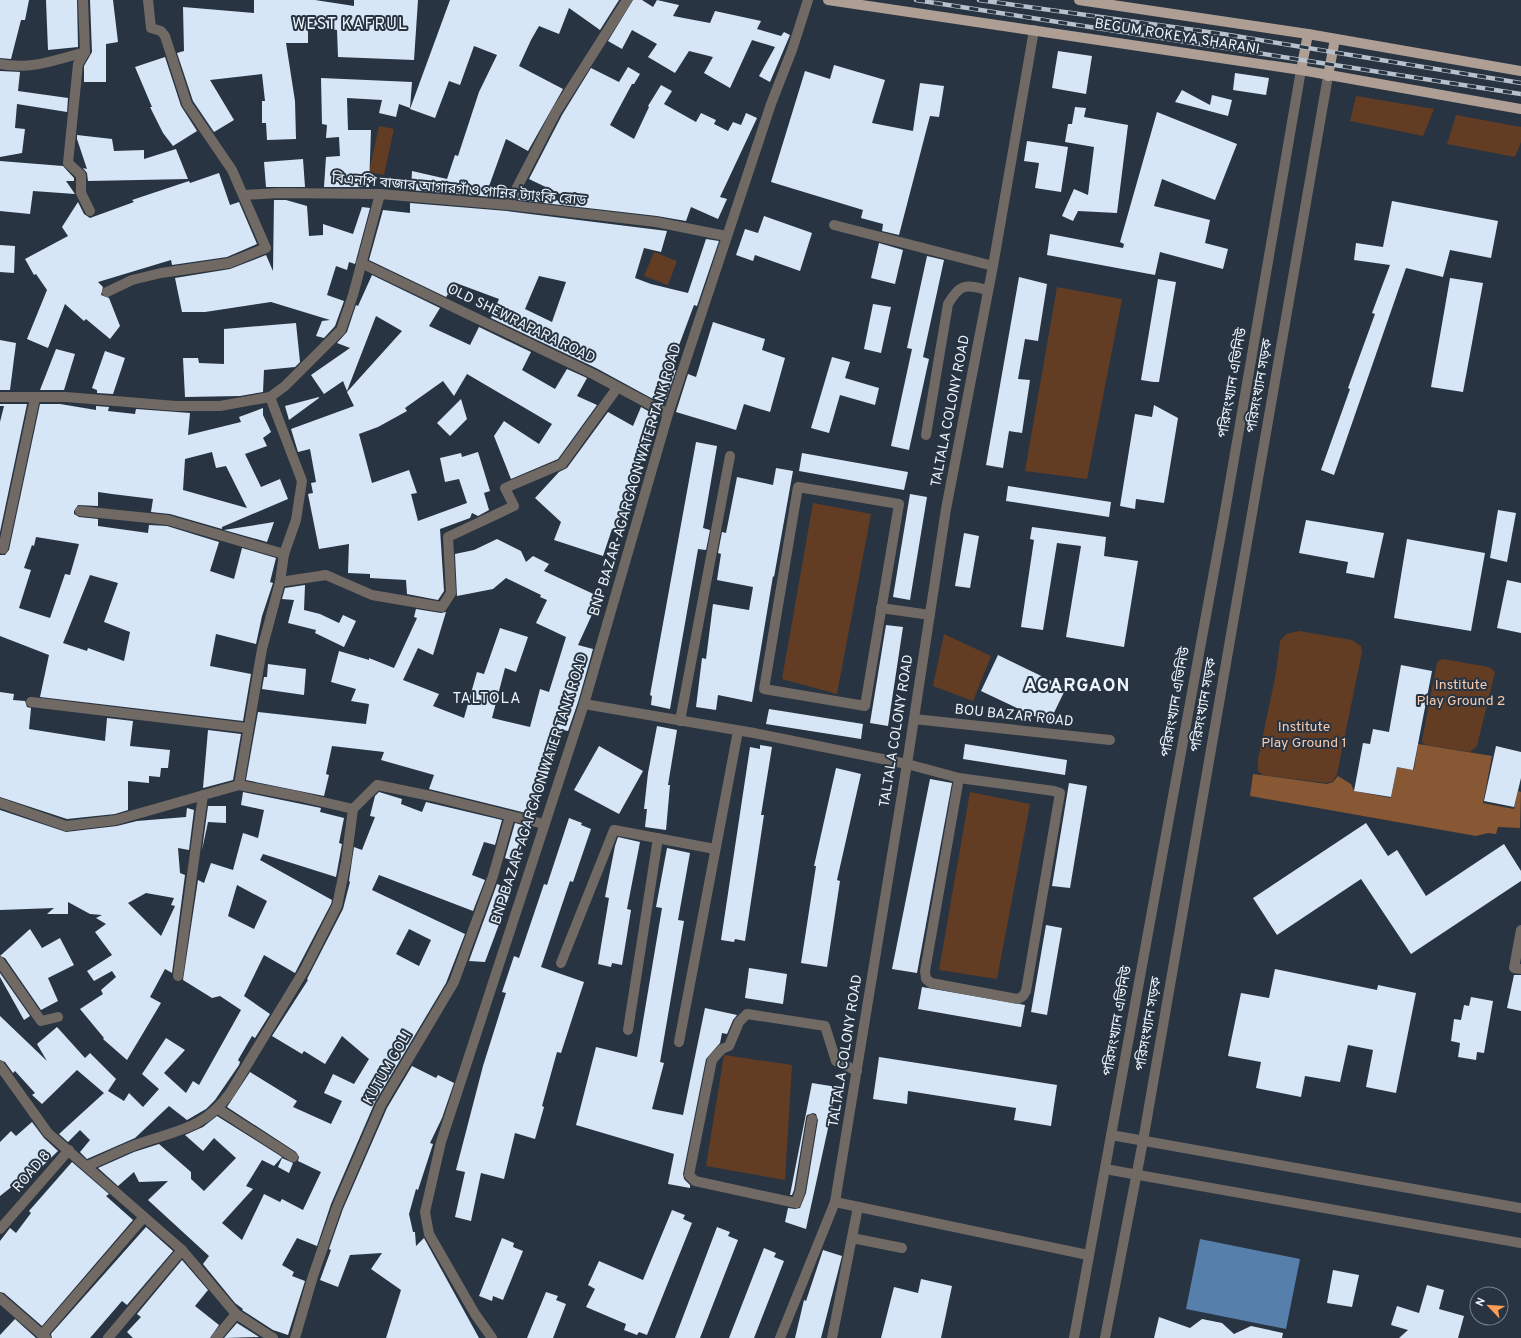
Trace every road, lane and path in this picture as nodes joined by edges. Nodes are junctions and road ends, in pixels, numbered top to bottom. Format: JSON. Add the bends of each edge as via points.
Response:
{"nodes":[{"id":1,"x":83,"y":0,"type":"edge"},
{"id":2,"x":148,"y":0,"type":"edge"},
{"id":3,"x":627,"y":0,"type":"edge"},
{"id":4,"x":808,"y":0,"type":"edge"},
{"id":5,"x":828,"y":0,"type":"edge"},
{"id":6,"x":1079,"y":0,"type":"edge"},
{"id":7,"x":1034,"y":30,"type":"junction"},
{"id":8,"x":1308,"y":34,"type":"junction"},
{"id":9,"x":1335,"y":39,"type":"junction"},
{"id":10,"x":85,"y":52,"type":"junction"},
{"id":11,"x":0,"y":64,"type":"edge"},
{"id":12,"x":1301,"y":70,"type":"junction"},
{"id":13,"x":1521,"y":71,"type":"edge"},
{"id":14,"x":1328,"y":76,"type":"junction"},
{"id":15,"x":1521,"y":109,"type":"edge"},
{"id":16,"x":380,"y":194,"type":"junction"},
{"id":17,"x":244,"y":195,"type":"junction"},
{"id":18,"x":508,"y":205,"type":"junction"},
{"id":19,"x":90,"y":211,"type":"dead end"},
{"id":20,"x":834,"y":225,"type":"dead end"},
{"id":21,"x":726,"y":236,"type":"junction"},
{"id":22,"x":361,"y":263,"type":"junction"},
{"id":23,"x":993,"y":266,"type":"junction"},
{"id":24,"x":988,"y":290,"type":"junction"},
{"id":25,"x":107,"y":292,"type":"dead end"},
{"id":26,"x":617,"y":388,"type":"junction"},
{"id":27,"x":0,"y":397,"type":"edge"},
{"id":28,"x":35,"y":398,"type":"junction"},
{"id":29,"x":270,"y":398,"type":"junction"},
{"id":30,"x":668,"y":414,"type":"junction"},
{"id":31,"x":926,"y":435,"type":"dead end"},
{"id":32,"x":730,"y":456,"type":"dead end"},
{"id":33,"x":80,"y":511,"type":"dead end"},
{"id":34,"x":3,"y":549,"type":"dead end"},
{"id":35,"x":284,"y":554,"type":"junction"},
{"id":36,"x":280,"y":582,"type":"junction"},
{"id":37,"x":881,"y":608,"type":"junction"},
{"id":38,"x":930,"y":615,"type":"junction"},
{"id":39,"x":31,"y":702,"type":"dead end"},
{"id":40,"x":584,"y":704,"type":"junction"},
{"id":41,"x":914,"y":719,"type":"junction"},
{"id":42,"x":680,"y":721,"type":"junction"},
{"id":43,"x":248,"y":728,"type":"junction"},
{"id":44,"x":738,"y":731,"type":"junction"},
{"id":45,"x":1110,"y":740,"type":"dead end"},
{"id":46,"x":907,"y":764,"type":"junction"},
{"id":47,"x":959,"y":778,"type":"junction"},
{"id":48,"x":239,"y":785,"type":"junction"},
{"id":49,"x":203,"y":795,"type":"junction"},
{"id":50,"x":0,"y":803,"type":"edge"},
{"id":51,"x":353,"y":809,"type":"junction"},
{"id":52,"x":510,"y":816,"type":"junction"},
{"id":53,"x":544,"y":824,"type":"junction"},
{"id":54,"x":658,"y":838,"type":"junction"},
{"id":55,"x":716,"y":849,"type":"junction"},
{"id":56,"x":1521,"y":930,"type":"edge"},
{"id":57,"x":0,"y":962,"type":"edge"},
{"id":58,"x":561,"y":963,"type":"dead end"},
{"id":59,"x":1521,"y":969,"type":"edge"},
{"id":60,"x":178,"y":976,"type":"dead end"},
{"id":61,"x":58,"y":1017,"type":"dead end"},
{"id":62,"x":628,"y":1030,"type":"dead end"},
{"id":63,"x":679,"y":1042,"type":"dead end"},
{"id":64,"x":0,"y":1066,"type":"edge"},
{"id":65,"x":857,"y":1071,"type":"junction"},
{"id":66,"x":218,"y":1109,"type":"junction"},
{"id":67,"x":812,"y":1119,"type":"dead end"},
{"id":68,"x":1112,"y":1135,"type":"junction"},
{"id":69,"x":1142,"y":1141,"type":"junction"},
{"id":70,"x":69,"y":1150,"type":"junction"},
{"id":71,"x":294,"y":1157,"type":"dead end"},
{"id":72,"x":87,"y":1166,"type":"junction"},
{"id":73,"x":1105,"y":1169,"type":"junction"},
{"id":74,"x":1136,"y":1175,"type":"junction"},
{"id":75,"x":835,"y":1202,"type":"junction"},
{"id":76,"x":858,"y":1207,"type":"junction"},
{"id":77,"x":1521,"y":1208,"type":"edge"},
{"id":78,"x":144,"y":1217,"type":"junction"},
{"id":79,"x":0,"y":1229,"type":"edge"},
{"id":80,"x":852,"y":1238,"type":"junction"},
{"id":81,"x":1521,"y":1243,"type":"edge"},
{"id":82,"x":902,"y":1248,"type":"dead end"},
{"id":83,"x":182,"y":1250,"type":"junction"},
{"id":84,"x":1088,"y":1255,"type":"junction"},
{"id":85,"x":0,"y":1298,"type":"edge"},
{"id":86,"x":236,"y":1314,"type":"junction"},
{"id":87,"x":44,"y":1336,"type":"edge"},
{"id":88,"x":108,"y":1338,"type":"edge"},
{"id":89,"x":216,"y":1338,"type":"edge"},
{"id":90,"x":273,"y":1338,"type":"edge"},
{"id":91,"x":295,"y":1338,"type":"edge"},
{"id":92,"x":492,"y":1338,"type":"edge"},
{"id":93,"x":780,"y":1338,"type":"edge"},
{"id":94,"x":832,"y":1338,"type":"edge"},
{"id":95,"x":1074,"y":1338,"type":"edge"},
{"id":96,"x":1105,"y":1338,"type":"edge"}],
"edges":[{"from":1,"to":10,"type":"street"},
{"from":2,"to":17,"type":"street","via":[[151,28],[161,31],[165,36],[187,104],[228,163]]},
{"from":3,"to":18,"type":"street","via":[[556,112]]},
{"from":4,"to":21,"type":"street","name":"BNP BAZAR-AGARGAON WATER TANK ROAD"},
{"from":5,"to":7,"type":"main road","name":"BEGUM ROKEYA SHARANI"},
{"from":6,"to":8,"type":"main road","name":"BEGUM ROKEYA SHARANI"},
{"from":7,"to":12,"type":"main road","name":"BEGUM ROKEYA SHARANI"},
{"from":7,"to":23,"type":"street","name":"TALTALA COLONY ROAD"},
{"from":8,"to":9,"type":"main road","name":"BEGUM ROKEYA SHARANI"},
{"from":8,"to":12,"type":"main road"},
{"from":9,"to":13,"type":"main road","name":"BEGUM ROKEYA SHARANI"},
{"from":9,"to":14,"type":"main road"},
{"from":10,"to":11,"type":"street","via":[[49,62],[17,67]]},
{"from":10,"to":19,"type":"street","via":[[78,64],[68,163],[80,175],[81,194]]},
{"from":12,"to":14,"type":"main road","name":"BEGUM ROKEYA SHARANI"},
{"from":12,"to":68,"type":"street","name":"পরিসংখ্যান এভিনিউ","via":[[1224,517]]},
{"from":14,"to":15,"type":"main road","name":"BEGUM ROKEYA SHARANI"},
{"from":14,"to":69,"type":"street","name":"পরিসংখ্যান সড়ক"},
{"from":16,"to":17,"type":"street","name":"বিএনপি বাজার আগারগাঁও পানির ট্যাংকি রোড"},
{"from":16,"to":18,"type":"street","name":"বিএনপি বাজার আগারগাঁও পানির ট্যাংকি রোড"},
{"from":16,"to":22,"type":"street"},
{"from":17,"to":25,"type":"street","via":[[266,248],[230,263],[162,272],[132,280]]},
{"from":18,"to":21,"type":"street","name":"বিএনপি বাজার আগারগাঁও পানির ট্যাংকি রোড","via":[[656,222]]},
{"from":20,"to":23,"type":"street"},
{"from":21,"to":30,"type":"street","name":"BNP BAZAR-AGARGAON WATER TANK ROAD"},
{"from":22,"to":26,"type":"street","name":"OLD SHEWRAPARA ROAD","via":[[538,347]]},
{"from":22,"to":29,"type":"street","via":[[341,330]]},
{"from":23,"to":24,"type":"street","name":"TALTALA COLONY ROAD"},
{"from":24,"to":31,"type":"street","via":[[960,287],[948,304]]},
{"from":24,"to":38,"type":"street","name":"TALTALA COLONY ROAD","via":[[946,509]]},
{"from":26,"to":30,"type":"street","name":"OLD SHEWRAPARA ROAD"},
{"from":26,"to":36,"type":"street","via":[[562,464],[505,488],[514,506],[448,537],[451,593],[442,608],[372,595],[326,575]]},
{"from":27,"to":28,"type":"street"},
{"from":28,"to":29,"type":"street","via":[[220,406]]},
{"from":28,"to":34,"type":"street"},
{"from":29,"to":35,"type":"street","via":[[302,481],[296,520]]},
{"from":30,"to":40,"type":"street","name":"BNP BAZAR-AGARGAON WATER TANK ROAD"},
{"from":32,"to":42,"type":"street"},
{"from":33,"to":35,"type":"street","via":[[168,520]]},
{"from":35,"to":36,"type":"street"},
{"from":36,"to":43,"type":"street","via":[[262,649]]},
{"from":37,"to":37,"type":"street","via":[[865,706],[764,689],[798,487],[899,504]]},
{"from":37,"to":38,"type":"street"},
{"from":38,"to":41,"type":"street","name":"TALTALA COLONY ROAD"},
{"from":39,"to":43,"type":"street"},
{"from":40,"to":42,"type":"street"},
{"from":40,"to":53,"type":"street","name":"BNP BAZAR-AGARGAON WATER TANK ROAD"},
{"from":41,"to":45,"type":"street","name":"BOU BAZAR ROAD"},
{"from":41,"to":46,"type":"street","name":"TALTALA COLONY ROAD"},
{"from":42,"to":44,"type":"street"},
{"from":43,"to":48,"type":"street"},
{"from":44,"to":46,"type":"street"},
{"from":44,"to":55,"type":"street"},
{"from":46,"to":47,"type":"street"},
{"from":46,"to":65,"type":"street","name":"TALTALA COLONY ROAD"},
{"from":47,"to":47,"type":"street","via":[[1054,791],[1060,794],[1026,991],[1018,999],[931,983],[926,979],[925,971]]},
{"from":48,"to":49,"type":"street"},
{"from":48,"to":51,"type":"street"},
{"from":49,"to":50,"type":"street","via":[[116,820],[66,826]]},
{"from":49,"to":60,"type":"street"},
{"from":51,"to":52,"type":"street","via":[[377,785]]},
{"from":51,"to":66,"type":"street","via":[[337,906],[305,970]]},
{"from":52,"to":53,"type":"street"},
{"from":52,"to":91,"type":"street","name":"KUTUM GOLI","via":[[493,876],[454,982],[381,1105],[338,1207],[313,1276]]},
{"from":53,"to":92,"type":"street","name":"BNP BAZAR-AGARGAON WATER TANK ROAD","via":[[441,1142],[424,1212],[429,1234],[475,1314]]},
{"from":54,"to":55,"type":"street"},
{"from":54,"to":58,"type":"street","via":[[614,830]]},
{"from":54,"to":62,"type":"street"},
{"from":55,"to":63,"type":"street"},
{"from":56,"to":59,"type":"street","via":[[1514,968]]},
{"from":57,"to":61,"type":"street","via":[[41,1021]]},
{"from":64,"to":70,"type":"street","via":[[48,1133]]},
{"from":65,"to":67,"type":"street","via":[[836,1061],[825,1026],[747,1014],[739,1022],[729,1046],[722,1049],[712,1060],[689,1175],[695,1181],[796,1202],[800,1192]]},
{"from":65,"to":75,"type":"street","name":"TALTALA COLONY ROAD"},
{"from":66,"to":71,"type":"street"},
{"from":66,"to":72,"type":"street","via":[[195,1125],[136,1144]]},
{"from":68,"to":69,"type":"street"},
{"from":68,"to":73,"type":"street","name":"পরিসংখ্যান এভিনিউ"},
{"from":69,"to":74,"type":"street","name":"পরিসংখ্যান সড়ক"},
{"from":69,"to":77,"type":"street"},
{"from":70,"to":72,"type":"street"},
{"from":70,"to":79,"type":"street","name":"ROAD 8"},
{"from":72,"to":78,"type":"street"},
{"from":73,"to":74,"type":"street"},
{"from":73,"to":84,"type":"street","name":"পরিসংখ্যান এভিনিউ"},
{"from":74,"to":81,"type":"street"},
{"from":74,"to":96,"type":"street","name":"পরিসংখ্যান সড়ক"},
{"from":75,"to":76,"type":"street"},
{"from":75,"to":93,"type":"street","name":"TALTALA COLONY ROAD"},
{"from":76,"to":80,"type":"street"},
{"from":76,"to":84,"type":"street"},
{"from":78,"to":83,"type":"street"},
{"from":78,"to":87,"type":"street"},
{"from":80,"to":82,"type":"street"},
{"from":80,"to":94,"type":"street"},
{"from":83,"to":86,"type":"street"},
{"from":83,"to":88,"type":"street"},
{"from":84,"to":95,"type":"street","name":"পরিসংখ্যান এভিনিউ"},
{"from":85,"to":87,"type":"street"},
{"from":86,"to":89,"type":"street"},
{"from":86,"to":90,"type":"street"}]}
